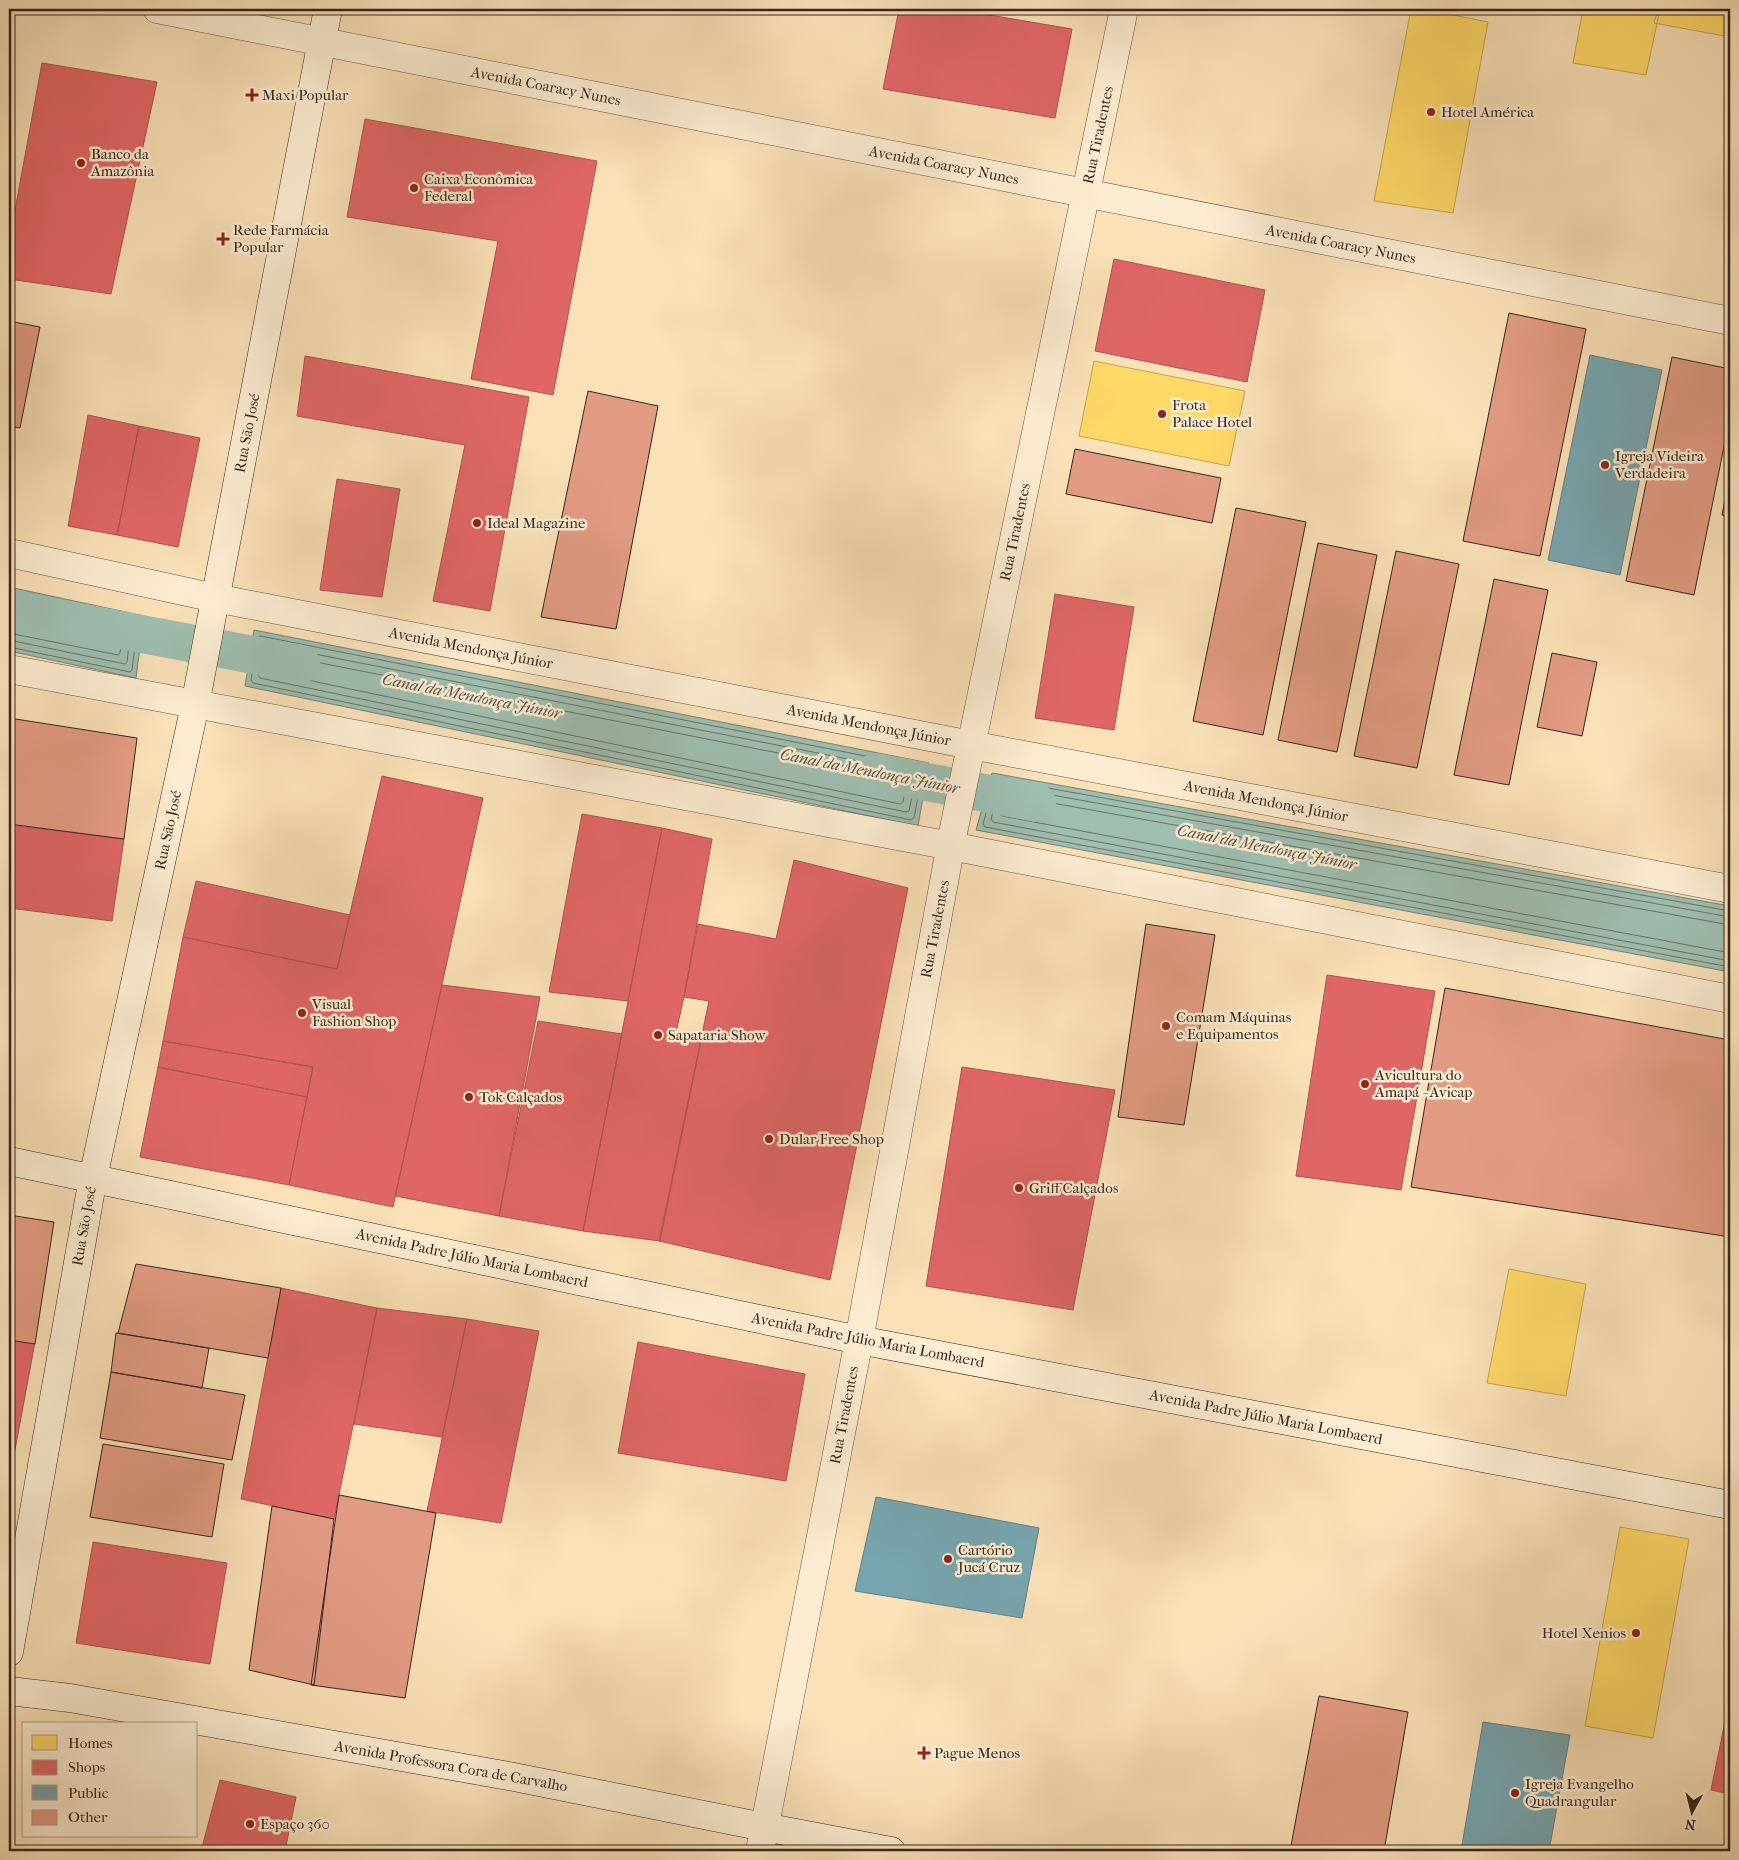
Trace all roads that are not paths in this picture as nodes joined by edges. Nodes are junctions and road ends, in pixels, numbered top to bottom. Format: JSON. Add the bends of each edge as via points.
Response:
{"nodes":[{"id":1,"x":157,"y":9,"type":"edge"},
{"id":2,"x":328,"y":9,"type":"edge"},
{"id":3,"x":1124,"y":9,"type":"edge"},
{"id":4,"x":321,"y":41,"type":"junction"},
{"id":5,"x":1085,"y":193,"type":"junction"},
{"id":6,"x":1730,"y":321,"type":"edge"},
{"id":7,"x":9,"y":553,"type":"edge"},
{"id":8,"x":215,"y":598,"type":"junction"},
{"id":9,"x":9,"y":669,"type":"edge"},
{"id":10,"x":197,"y":692,"type":"junction"},
{"id":11,"x":969,"y":756,"type":"junction"},
{"id":12,"x":952,"y":837,"type":"junction"},
{"id":13,"x":1730,"y":889,"type":"edge"},
{"id":14,"x":1730,"y":999,"type":"edge"},
{"id":15,"x":9,"y":1161,"type":"edge"},
{"id":16,"x":92,"y":1178,"type":"junction"},
{"id":17,"x":859,"y":1340,"type":"junction"},
{"id":18,"x":1730,"y":1505,"type":"edge"},
{"id":19,"x":9,"y":1647,"type":"edge"},
{"id":20,"x":9,"y":1691,"type":"edge"},
{"id":21,"x":762,"y":1839,"type":"edge"},
{"id":22,"x":891,"y":1851,"type":"edge"}],
"edges":[{"from":1,"to":4,"type":"street","name":"Avenida Coaracy Nunes"},
{"from":2,"to":4,"type":"street","name":"Rua São José"},
{"from":3,"to":5,"type":"street","name":"Rua Tiradentes"},
{"from":4,"to":5,"type":"street","name":"Avenida Coaracy Nunes"},
{"from":4,"to":8,"type":"street","name":"Rua São José"},
{"from":5,"to":6,"type":"street","name":"Avenida Coaracy Nunes"},
{"from":5,"to":11,"type":"street","name":"Rua Tiradentes"},
{"from":7,"to":8,"type":"street","name":"Avenida Mendonça Júnior"},
{"from":8,"to":10,"type":"street","name":"Rua São José"},
{"from":8,"to":11,"type":"street","name":"Avenida Mendonça Júnior"},
{"from":9,"to":10,"type":"street"},
{"from":10,"to":12,"type":"street"},
{"from":10,"to":16,"type":"street","name":"Rua São José"},
{"from":11,"to":12,"type":"street","name":"Rua Tiradentes"},
{"from":11,"to":13,"type":"street","name":"Avenida Mendonça Júnior"},
{"from":12,"to":14,"type":"street"},
{"from":12,"to":17,"type":"street","name":"Rua Tiradentes"},
{"from":15,"to":16,"type":"street","name":"Avenida Padre Júlio Maria Lombaerd"},
{"from":16,"to":17,"type":"street","name":"Avenida Padre Júlio Maria Lombaerd"},
{"from":16,"to":19,"type":"street","name":"Rua São José"},
{"from":17,"to":18,"type":"street","name":"Avenida Padre Júlio Maria Lombaerd"},
{"from":17,"to":21,"type":"street","name":"Rua Tiradentes"},
{"from":20,"to":21,"type":"street","name":"Avenida Professora Cora de Carvalho","via":[[70,1698],[514,1777]]},
{"from":21,"to":22,"type":"street","name":"Avenida Professora Cora de Carvalho"}]}
